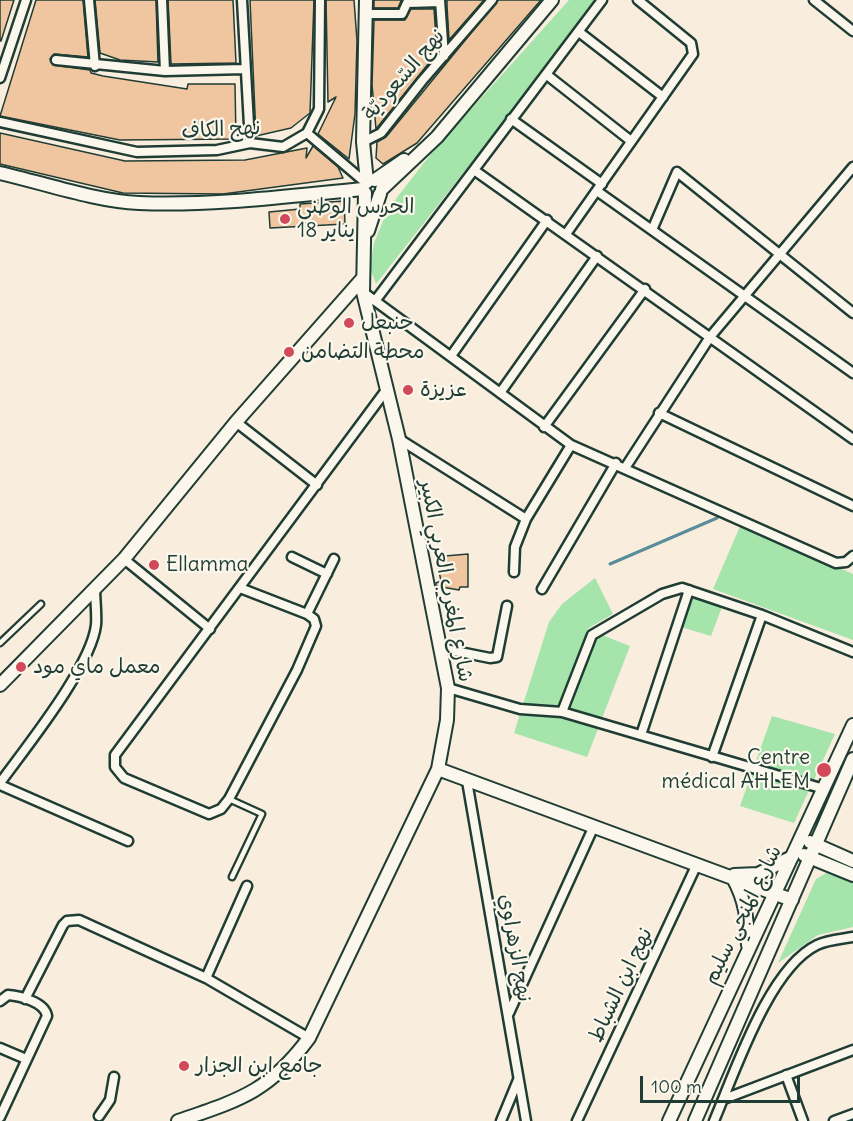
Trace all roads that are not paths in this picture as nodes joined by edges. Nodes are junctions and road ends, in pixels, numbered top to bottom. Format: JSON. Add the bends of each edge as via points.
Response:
{"nodes":[{"id":1,"x":26,"y":0,"type":"edge"},
{"id":2,"x":89,"y":0,"type":"edge"},
{"id":3,"x":162,"y":0,"type":"edge"},
{"id":4,"x":242,"y":0,"type":"edge"},
{"id":5,"x":320,"y":0,"type":"edge"},
{"id":6,"x":366,"y":0,"type":"edge"},
{"id":7,"x":492,"y":0,"type":"edge"},
{"id":8,"x":552,"y":0,"type":"edge"},
{"id":9,"x":602,"y":0,"type":"edge"},
{"id":10,"x":638,"y":0,"type":"edge"},
{"id":11,"x":814,"y":0,"type":"edge"},
{"id":12,"x":440,"y":1,"type":"edge"},
{"id":13,"x":366,"y":14,"type":"junction"},
{"id":14,"x":853,"y":31,"type":"edge"},
{"id":15,"x":579,"y":32,"type":"junction"},
{"id":16,"x":444,"y":56,"type":"junction"},
{"id":17,"x":56,"y":60,"type":"dead end"},
{"id":18,"x":94,"y":66,"type":"junction"},
{"id":19,"x":244,"y":69,"type":"junction"},
{"id":20,"x":165,"y":71,"type":"junction"},
{"id":21,"x":547,"y":75,"type":"junction"},
{"id":22,"x":0,"y":78,"type":"edge"},
{"id":23,"x":663,"y":97,"type":"junction"},
{"id":24,"x":511,"y":119,"type":"junction"},
{"id":25,"x":0,"y":122,"type":"edge"},
{"id":26,"x":307,"y":133,"type":"junction"},
{"id":27,"x":365,"y":139,"type":"junction"},
{"id":28,"x":631,"y":141,"type":"junction"},
{"id":29,"x":250,"y":143,"type":"junction"},
{"id":30,"x":853,"y":167,"type":"edge"},
{"id":31,"x":474,"y":170,"type":"junction"},
{"id":32,"x":0,"y":173,"type":"edge"},
{"id":33,"x":371,"y":186,"type":"junction"},
{"id":34,"x":599,"y":187,"type":"junction"},
{"id":35,"x":547,"y":220,"type":"junction"},
{"id":36,"x":652,"y":230,"type":"junction"},
{"id":37,"x":566,"y":234,"type":"junction"},
{"id":38,"x":779,"y":254,"type":"junction"},
{"id":39,"x":597,"y":256,"type":"junction"},
{"id":40,"x":363,"y":286,"type":"junction"},
{"id":41,"x":645,"y":290,"type":"junction"},
{"id":42,"x":744,"y":297,"type":"junction"},
{"id":43,"x":375,"y":301,"type":"junction"},
{"id":44,"x":853,"y":313,"type":"edge"},
{"id":45,"x":710,"y":337,"type":"junction"},
{"id":46,"x":451,"y":356,"type":"junction"},
{"id":47,"x":853,"y":373,"type":"edge"},
{"id":48,"x":387,"y":388,"type":"junction"},
{"id":49,"x":500,"y":393,"type":"junction"},
{"id":50,"x":659,"y":413,"type":"junction"},
{"id":51,"x":236,"y":422,"type":"junction"},
{"id":52,"x":544,"y":427,"type":"junction"},
{"id":53,"x":399,"y":439,"type":"junction"},
{"id":54,"x":853,"y":439,"type":"edge"},
{"id":55,"x":571,"y":445,"type":"junction"},
{"id":56,"x":616,"y":463,"type":"junction"},
{"id":57,"x":625,"y":468,"type":"junction"},
{"id":58,"x":317,"y":485,"type":"junction"},
{"id":59,"x":853,"y":506,"type":"edge"},
{"id":60,"x":526,"y":519,"type":"junction"},
{"id":61,"x":853,"y":556,"type":"edge"},
{"id":62,"x":292,"y":557,"type":"dead end"},
{"id":63,"x":124,"y":559,"type":"junction"},
{"id":64,"x":334,"y":559,"type":"dead end"},
{"id":65,"x":514,"y":572,"type":"dead end"},
{"id":66,"x":327,"y":574,"type":"junction"},
{"id":67,"x":95,"y":588,"type":"junction"},
{"id":68,"x":240,"y":588,"type":"junction"},
{"id":69,"x":542,"y":589,"type":"dead end"},
{"id":70,"x":689,"y":590,"type":"junction"},
{"id":71,"x":40,"y":604,"type":"dead end"},
{"id":72,"x":507,"y":606,"type":"dead end"},
{"id":73,"x":307,"y":614,"type":"junction"},
{"id":74,"x":762,"y":615,"type":"junction"},
{"id":75,"x":210,"y":629,"type":"junction"},
{"id":76,"x":0,"y":643,"type":"edge"},
{"id":77,"x":440,"y":648,"type":"junction"},
{"id":78,"x":853,"y":652,"type":"edge"},
{"id":79,"x":0,"y":685,"type":"edge"},
{"id":80,"x":448,"y":688,"type":"junction"},
{"id":81,"x":562,"y":712,"type":"junction"},
{"id":82,"x":853,"y":725,"type":"edge"},
{"id":83,"x":641,"y":735,"type":"junction"},
{"id":84,"x":712,"y":757,"type":"junction"},
{"id":85,"x":853,"y":760,"type":"edge"},
{"id":86,"x":438,"y":768,"type":"junction"},
{"id":87,"x":467,"y":781,"type":"junction"},
{"id":88,"x":0,"y":784,"type":"edge"},
{"id":89,"x":824,"y":789,"type":"junction"},
{"id":90,"x":230,"y":799,"type":"junction"},
{"id":91,"x":594,"y":826,"type":"junction"},
{"id":92,"x":802,"y":838,"type":"junction"},
{"id":93,"x":128,"y":841,"type":"dead end"},
{"id":94,"x":816,"y":845,"type":"junction"},
{"id":95,"x":794,"y":854,"type":"junction"},
{"id":96,"x":810,"y":858,"type":"junction"},
{"id":97,"x":853,"y":861,"type":"edge"},
{"id":98,"x":697,"y":864,"type":"junction"},
{"id":99,"x":853,"y":875,"type":"edge"},
{"id":100,"x":728,"y":876,"type":"junction"},
{"id":101,"x":232,"y":877,"type":"dead end"},
{"id":102,"x":247,"y":886,"type":"dead end"},
{"id":103,"x":774,"y":893,"type":"junction"},
{"id":104,"x":792,"y":900,"type":"junction"},
{"id":105,"x":853,"y":937,"type":"edge"},
{"id":106,"x":748,"y":949,"type":"junction"},
{"id":107,"x":206,"y":978,"type":"junction"},
{"id":108,"x":25,"y":999,"type":"junction"},
{"id":109,"x":0,"y":1001,"type":"edge"},
{"id":110,"x":508,"y":1013,"type":"junction"},
{"id":111,"x":309,"y":1038,"type":"junction"},
{"id":112,"x":0,"y":1047,"type":"edge"},
{"id":113,"x":853,"y":1050,"type":"edge"},
{"id":114,"x":26,"y":1059,"type":"junction"},
{"id":115,"x":786,"y":1075,"type":"junction"},
{"id":116,"x":114,"y":1077,"type":"dead end"},
{"id":117,"x":519,"y":1079,"type":"junction"},
{"id":118,"x":724,"y":1099,"type":"junction"},
{"id":119,"x":3,"y":1103,"type":"edge"},
{"id":120,"x":718,"y":1110,"type":"junction"},
{"id":121,"x":853,"y":1114,"type":"edge"},
{"id":122,"x":99,"y":1116,"type":"edge"},
{"id":123,"x":0,"y":1117,"type":"edge"},
{"id":124,"x":178,"y":1121,"type":"edge"},
{"id":125,"x":501,"y":1121,"type":"edge"},
{"id":126,"x":526,"y":1121,"type":"edge"},
{"id":127,"x":577,"y":1121,"type":"edge"},
{"id":128,"x":669,"y":1121,"type":"edge"},
{"id":129,"x":695,"y":1121,"type":"edge"},
{"id":130,"x":714,"y":1121,"type":"edge"},
{"id":131,"x":723,"y":1121,"type":"edge"},
{"id":132,"x":803,"y":1121,"type":"edge"},
{"id":133,"x":834,"y":1121,"type":"edge"}],
"edges":[{"from":1,"to":22,"type":"street"},
{"from":2,"to":18,"type":"street"},
{"from":3,"to":20,"type":"street"},
{"from":4,"to":19,"type":"street"},
{"from":5,"to":26,"type":"street","via":[[319,109]]},
{"from":6,"to":13,"type":"street","name":"شارع المغرب العربي الكبير"},
{"from":7,"to":16,"type":"street","name":"نهج السّعوديّة"},
{"from":8,"to":33,"type":"street","via":[[437,137]]},
{"from":9,"to":15,"type":"street"},
{"from":10,"to":23,"type":"street","via":[[693,46],[691,58]]},
{"from":11,"to":14,"type":"street"},
{"from":12,"to":13,"type":"street","via":[[407,3],[402,14]]},
{"from":12,"to":16,"type":"street"},
{"from":13,"to":27,"type":"street","name":"شارع المغرب العربي الكبير"},
{"from":15,"to":21,"type":"street"},
{"from":15,"to":23,"type":"street"},
{"from":16,"to":27,"type":"street","name":"نهج السّعوديّة","via":[[381,133]]},
{"from":17,"to":18,"type":"street"},
{"from":18,"to":20,"type":"street"},
{"from":19,"to":20,"type":"street"},
{"from":19,"to":29,"type":"street"},
{"from":21,"to":24,"type":"street"},
{"from":21,"to":28,"type":"street"},
{"from":23,"to":28,"type":"street"},
{"from":24,"to":31,"type":"street"},
{"from":24,"to":34,"type":"street"},
{"from":25,"to":29,"type":"street","name":"نهج الكاف","via":[[137,152],[217,150]]},
{"from":26,"to":29,"type":"street","name":"نهج الكاف","via":[[283,147]]},
{"from":26,"to":33,"type":"street"},
{"from":27,"to":33,"type":"street","name":"شارع المغرب العربي الكبير"},
{"from":28,"to":34,"type":"street"},
{"from":30,"to":38,"type":"street"},
{"from":31,"to":35,"type":"street"},
{"from":31,"to":43,"type":"street"},
{"from":32,"to":33,"type":"street","via":[[138,203],[239,201]]},
{"from":33,"to":40,"type":"street","name":"شارع المغرب العربي الكبير"},
{"from":34,"to":36,"type":"street"},
{"from":34,"to":37,"type":"street"},
{"from":35,"to":37,"type":"street"},
{"from":35,"to":46,"type":"street"},
{"from":36,"to":38,"type":"street","via":[[677,172]]},
{"from":36,"to":42,"type":"street"},
{"from":37,"to":39,"type":"street"},
{"from":38,"to":42,"type":"street"},
{"from":38,"to":44,"type":"street"},
{"from":39,"to":41,"type":"street"},
{"from":39,"to":49,"type":"street"},
{"from":40,"to":43,"type":"street"},
{"from":40,"to":48,"type":"street","name":"شارع المغرب العربي الكبير"},
{"from":40,"to":51,"type":"street"},
{"from":41,"to":45,"type":"street"},
{"from":41,"to":52,"type":"street"},
{"from":42,"to":45,"type":"street"},
{"from":42,"to":47,"type":"street"},
{"from":43,"to":46,"type":"street"},
{"from":45,"to":50,"type":"street"},
{"from":45,"to":54,"type":"street"},
{"from":46,"to":49,"type":"street"},
{"from":48,"to":53,"type":"street","name":"شارع المغرب العربي الكبير"},
{"from":48,"to":58,"type":"street"},
{"from":49,"to":52,"type":"street"},
{"from":50,"to":57,"type":"street"},
{"from":50,"to":59,"type":"street"},
{"from":51,"to":58,"type":"street"},
{"from":51,"to":63,"type":"street"},
{"from":52,"to":55,"type":"street"},
{"from":53,"to":60,"type":"street"},
{"from":53,"to":77,"type":"street","name":"شارع المغرب العربي الكبير"},
{"from":55,"to":56,"type":"street"},
{"from":55,"to":60,"type":"street"},
{"from":56,"to":57,"type":"street"},
{"from":56,"to":69,"type":"street"},
{"from":57,"to":61,"type":"street","via":[[836,563]]},
{"from":58,"to":68,"type":"street"},
{"from":60,"to":65,"type":"street","via":[[515,547]]},
{"from":62,"to":66,"type":"street"},
{"from":63,"to":67,"type":"street"},
{"from":63,"to":75,"type":"street"},
{"from":64,"to":66,"type":"street"},
{"from":66,"to":73,"type":"street"},
{"from":67,"to":79,"type":"street"},
{"from":67,"to":88,"type":"street","via":[[96,626],[88,652]]},
{"from":68,"to":73,"type":"street"},
{"from":68,"to":75,"type":"street"},
{"from":70,"to":74,"type":"street"},
{"from":70,"to":81,"type":"street","via":[[682,588],[662,594],[592,635]]},
{"from":70,"to":83,"type":"street"},
{"from":71,"to":76,"type":"lane"},
{"from":72,"to":77,"type":"street","via":[[497,657]]},
{"from":73,"to":90,"type":"street","via":[[316,626]]},
{"from":74,"to":78,"type":"street"},
{"from":74,"to":84,"type":"street"},
{"from":75,"to":90,"type":"street","via":[[113,762],[124,778],[200,812],[216,813]]},
{"from":77,"to":80,"type":"street","name":"شارع المغرب العربي الكبير"},
{"from":80,"to":81,"type":"street","via":[[520,710]]},
{"from":80,"to":86,"type":"street","name":"شارع المغرب العربي الكبير"},
{"from":81,"to":83,"type":"street"},
{"from":82,"to":89,"type":"street","name":"شارع المنجي سليم"},
{"from":83,"to":84,"type":"street"},
{"from":84,"to":89,"type":"street"},
{"from":85,"to":94,"type":"street","name":"شارع المنجي سليم"},
{"from":86,"to":87,"type":"street"},
{"from":86,"to":111,"type":"street","name":"شارع المغرب العربي الكبير"},
{"from":87,"to":91,"type":"street"},
{"from":87,"to":110,"type":"street","name":"نهج الزهراوي"},
{"from":88,"to":93,"type":"street"},
{"from":89,"to":92,"type":"street","name":"شارع المنجي سليم"},
{"from":90,"to":101,"type":"lane","via":[[262,814]]},
{"from":91,"to":98,"type":"street"},
{"from":91,"to":110,"type":"street"},
{"from":92,"to":94,"type":"street"},
{"from":92,"to":95,"type":"street","name":"شارع المنجي سليم"},
{"from":94,"to":96,"type":"street","name":"شارع المنجي سليم"},
{"from":94,"to":97,"type":"street"},
{"from":95,"to":96,"type":"street"},
{"from":95,"to":100,"type":"street","via":[[758,874]]},
{"from":95,"to":103,"type":"street","name":"شارع المنجي سليم"},
{"from":96,"to":99,"type":"street"},
{"from":96,"to":104,"type":"street","name":"شارع المنجي سليم"},
{"from":98,"to":100,"type":"street"},
{"from":98,"to":127,"type":"street","name":"نهج ابن الشباط"},
{"from":100,"to":103,"type":"street"},
{"from":100,"to":106,"type":"street","via":[[742,895],[747,913]]},
{"from":102,"to":107,"type":"street"},
{"from":103,"to":104,"type":"street"},
{"from":103,"to":106,"type":"street","name":"شارع المنجي سليم"},
{"from":104,"to":129,"type":"street","name":"شارع المنجي سليم"},
{"from":105,"to":118,"type":"street","via":[[818,944],[791,963],[775,984]]},
{"from":106,"to":128,"type":"street","name":"شارع المنجي سليم"},
{"from":107,"to":108,"type":"street","via":[[72,920],[63,925]]},
{"from":107,"to":111,"type":"street"},
{"from":108,"to":109,"type":"street","via":[[8,994]]},
{"from":108,"to":114,"type":"street","via":[[44,1008],[47,1016]]},
{"from":110,"to":117,"type":"street","name":"نهج الزهراوي"},
{"from":111,"to":124,"type":"street","name":"شارع المغرب العربي الكبير","via":[[291,1063],[240,1100]]},
{"from":112,"to":114,"type":"street"},
{"from":113,"to":115,"type":"street"},
{"from":114,"to":119,"type":"street"},
{"from":115,"to":118,"type":"street"},
{"from":115,"to":132,"type":"street"},
{"from":116,"to":122,"type":"street","via":[[110,1100]]},
{"from":117,"to":125,"type":"street"},
{"from":117,"to":126,"type":"street","name":"نهج الزهراوي"},
{"from":118,"to":120,"type":"street"},
{"from":119,"to":123,"type":"street"},
{"from":120,"to":130,"type":"street"},
{"from":120,"to":131,"type":"street"},
{"from":121,"to":133,"type":"street"}]}
